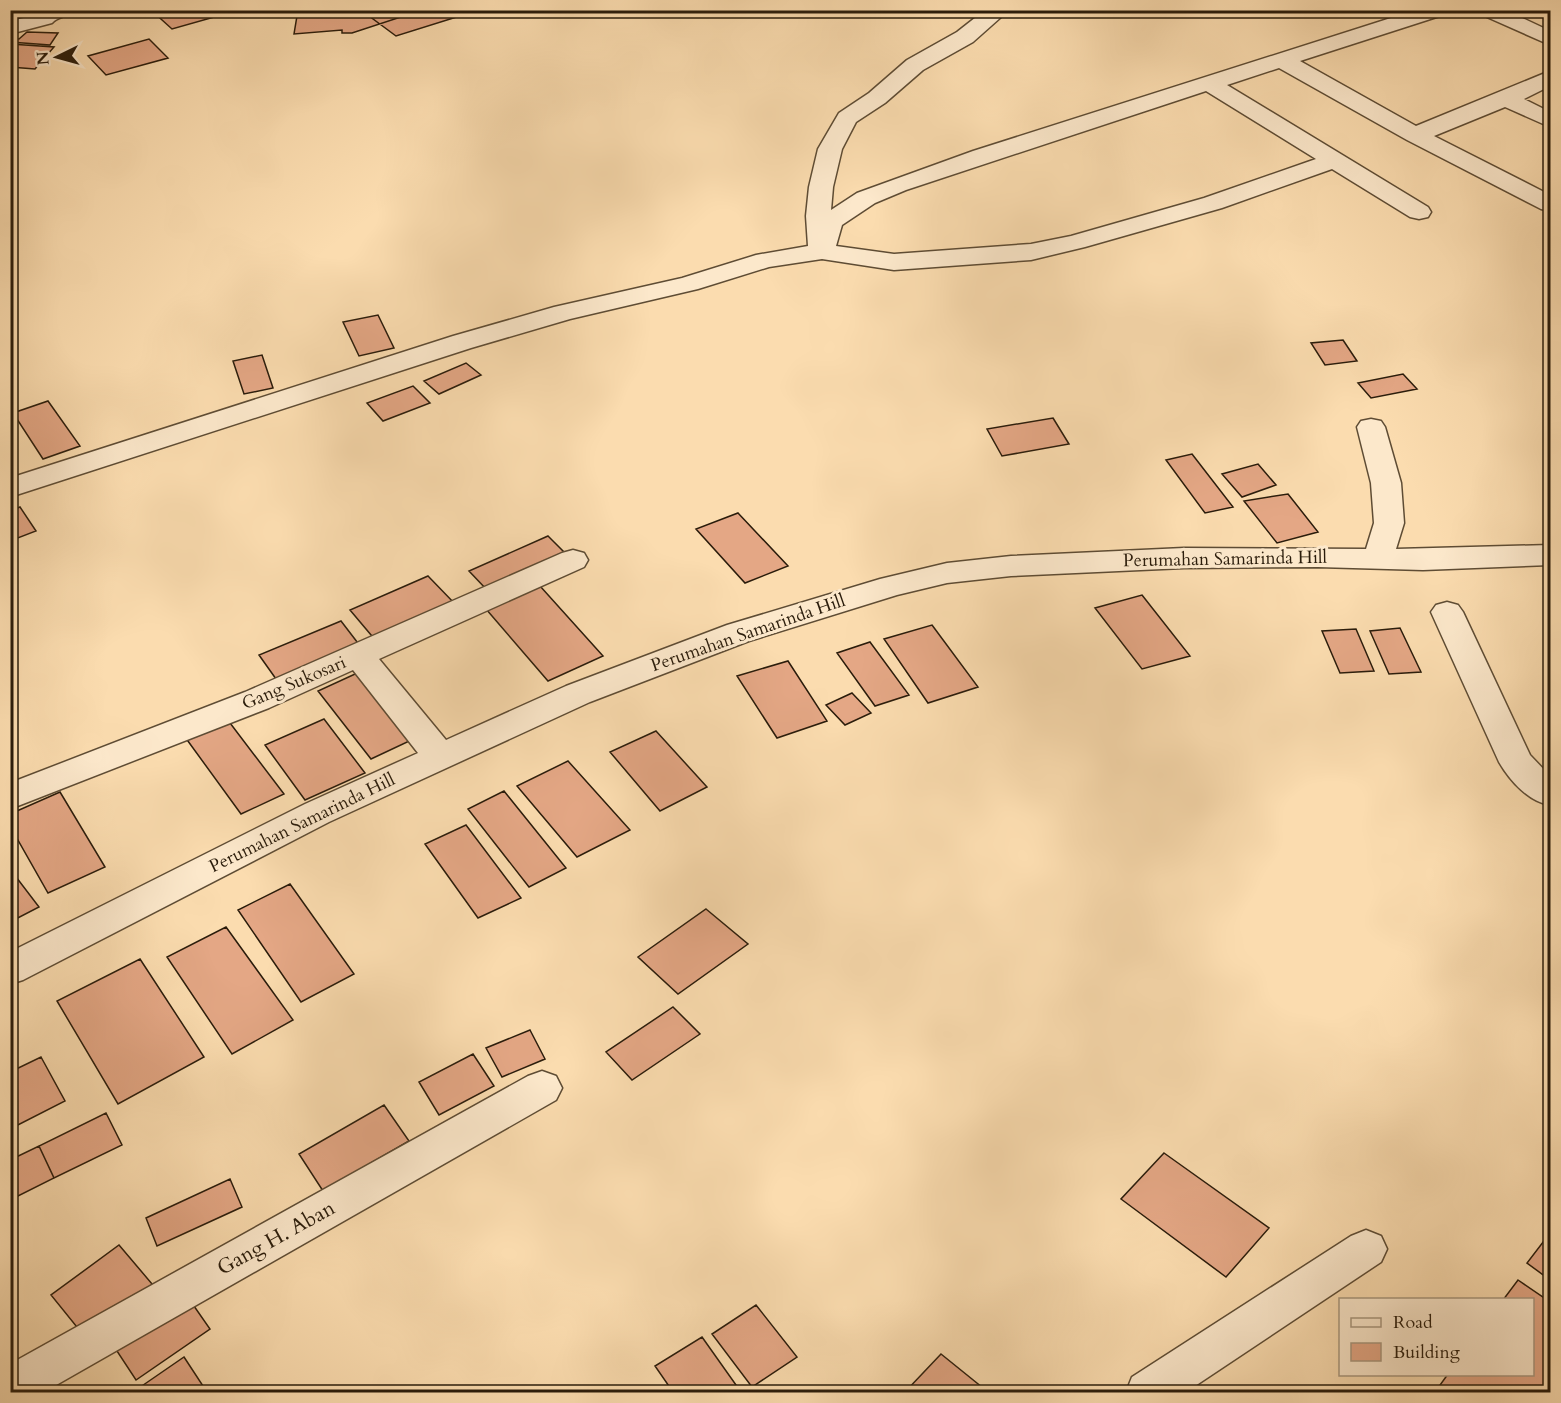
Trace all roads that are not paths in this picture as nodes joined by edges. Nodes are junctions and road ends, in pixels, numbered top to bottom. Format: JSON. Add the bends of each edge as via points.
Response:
{"nodes":[{"id":1,"x":999,"y":10,"type":"edge"},
{"id":2,"x":1439,"y":10,"type":"edge"},
{"id":3,"x":1487,"y":10,"type":"edge"},
{"id":4,"x":52,"y":12,"type":"edge"},
{"id":5,"x":10,"y":28,"type":"edge"},
{"id":6,"x":1551,"y":39,"type":"edge"},
{"id":7,"x":1283,"y":61,"type":"junction"},
{"id":8,"x":1551,"y":78,"type":"edge"},
{"id":9,"x":1210,"y":84,"type":"junction"},
{"id":10,"x":1506,"y":99,"type":"junction"},
{"id":11,"x":1551,"y":120,"type":"edge"},
{"id":12,"x":1415,"y":135,"type":"junction"},
{"id":13,"x":1335,"y":160,"type":"junction"},
{"id":14,"x":1551,"y":204,"type":"edge"},
{"id":15,"x":1419,"y":212,"type":"dead end"},
{"id":16,"x":822,"y":251,"type":"junction"},
{"id":17,"x":1371,"y":428,"type":"dead end"},
{"id":18,"x":10,"y":488,"type":"edge"},
{"id":19,"x":1551,"y":555,"type":"edge"},
{"id":20,"x":1378,"y":559,"type":"junction"},
{"id":21,"x":573,"y":560,"type":"dead end"},
{"id":22,"x":1447,"y":612,"type":"dead end"},
{"id":23,"x":358,"y":655,"type":"junction"},
{"id":24,"x":440,"y":756,"type":"junction"},
{"id":25,"x":1551,"y":793,"type":"edge"},
{"id":26,"x":10,"y":797,"type":"edge"},
{"id":27,"x":10,"y":969,"type":"edge"},
{"id":28,"x":542,"y":1088,"type":"dead end"},
{"id":29,"x":1366,"y":1249,"type":"dead end"},
{"id":30,"x":10,"y":1388,"type":"edge"},
{"id":31,"x":1148,"y":1392,"type":"edge"}],
"edges":[{"from":1,"to":16,"type":"street","via":[[965,37],[915,65],[847,118],[830,149],[821,187],[818,216]]},
{"from":2,"to":7,"type":"street"},
{"from":3,"to":6,"type":"street"},
{"from":4,"to":5,"type":"street","via":[[45,19]]},
{"from":7,"to":9,"type":"street"},
{"from":7,"to":12,"type":"street"},
{"from":8,"to":10,"type":"street"},
{"from":9,"to":13,"type":"street"},
{"from":9,"to":16,"type":"street","via":[[981,156],[866,198],[831,221]]},
{"from":10,"to":11,"type":"street"},
{"from":10,"to":12,"type":"street"},
{"from":12,"to":14,"type":"street"},
{"from":13,"to":15,"type":"street"},
{"from":13,"to":16,"type":"street","via":[[1213,202],[1031,252],[894,262]]},
{"from":16,"to":18,"type":"street","via":[[765,260],[689,284],[523,323]]},
{"from":17,"to":20,"type":"street","via":[[1386,483],[1389,523]]},
{"from":19,"to":20,"type":"street","name":"Perumahan Samarinda Hill"},
{"from":20,"to":24,"type":"street","name":"Perumahan Samarinda Hill","via":[[1184,558],[947,573],[738,633],[578,694]]},
{"from":21,"to":23,"type":"street","name":"Gang Sukosari"},
{"from":22,"to":25,"type":"street","via":[[1516,762],[1545,792]]},
{"from":23,"to":24,"type":"street"},
{"from":23,"to":26,"type":"street","name":"Gang Sukosari","via":[[257,700]]},
{"from":24,"to":27,"type":"street","name":"Perumahan Samarinda Hill","via":[[317,813]]},
{"from":28,"to":30,"type":"street","name":"Gang H. Aban"},
{"from":29,"to":31,"type":"street"}]}
